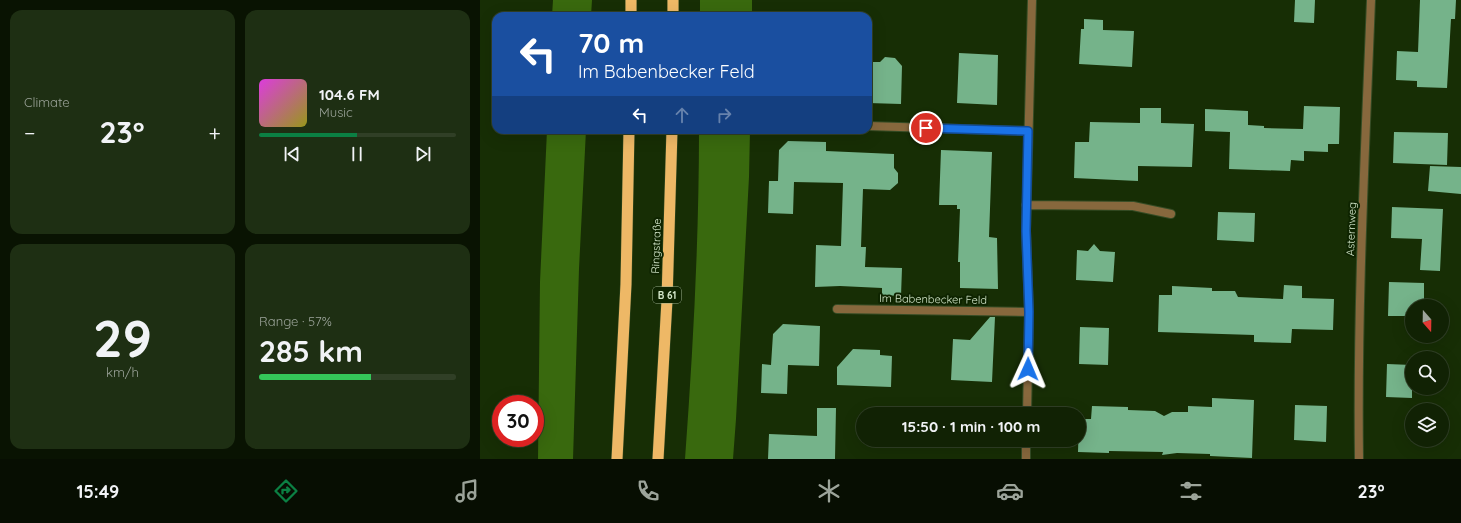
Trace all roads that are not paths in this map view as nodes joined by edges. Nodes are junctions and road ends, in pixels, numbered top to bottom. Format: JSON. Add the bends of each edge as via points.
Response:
{"nodes":[{"id":1,"x":631,"y":0,"type":"edge"},
{"id":2,"x":672,"y":0,"type":"edge"},
{"id":3,"x":1032,"y":0,"type":"edge"},
{"id":4,"x":1371,"y":0,"type":"edge"},
{"id":5,"x":631,"y":12,"type":"edge"},
{"id":6,"x":673,"y":12,"type":"edge"},
{"id":7,"x":872,"y":126,"type":"edge"},
{"id":8,"x":1028,"y":131,"type":"junction"},
{"id":9,"x":629,"y":134,"type":"edge"},
{"id":10,"x":672,"y":134,"type":"edge"},
{"id":11,"x":1026,"y":205,"type":"junction"},
{"id":12,"x":1171,"y":214,"type":"dead end"},
{"id":13,"x":837,"y":308,"type":"dead end"},
{"id":14,"x":1029,"y":312,"type":"junction"},
{"id":15,"x":1027,"y":407,"type":"edge"},
{"id":16,"x":1026,"y":447,"type":"edge"},
{"id":17,"x":617,"y":459,"type":"edge"},
{"id":18,"x":658,"y":459,"type":"edge"},
{"id":19,"x":1026,"y":459,"type":"edge"},
{"id":20,"x":1359,"y":459,"type":"edge"}],
"edges":[{"from":1,"to":5,"type":"highway"},
{"from":2,"to":6,"type":"highway"},
{"from":3,"to":8,"type":"street"},
{"from":4,"to":20,"type":"street","name":"Asternweg","via":[[1362,222]]},
{"from":7,"to":8,"type":"street"},
{"from":8,"to":11,"type":"street"},
{"from":9,"to":17,"type":"highway","via":[[626,284]]},
{"from":10,"to":18,"type":"highway","name":"Ringstraße","number":"B 61","via":[[667,300]]},
{"from":11,"to":12,"type":"street","via":[[1133,206]]},
{"from":11,"to":14,"type":"street"},
{"from":13,"to":14,"type":"street","name":"Im Babenbecker Feld"},
{"from":14,"to":15,"type":"street"},
{"from":16,"to":19,"type":"street"}]}
